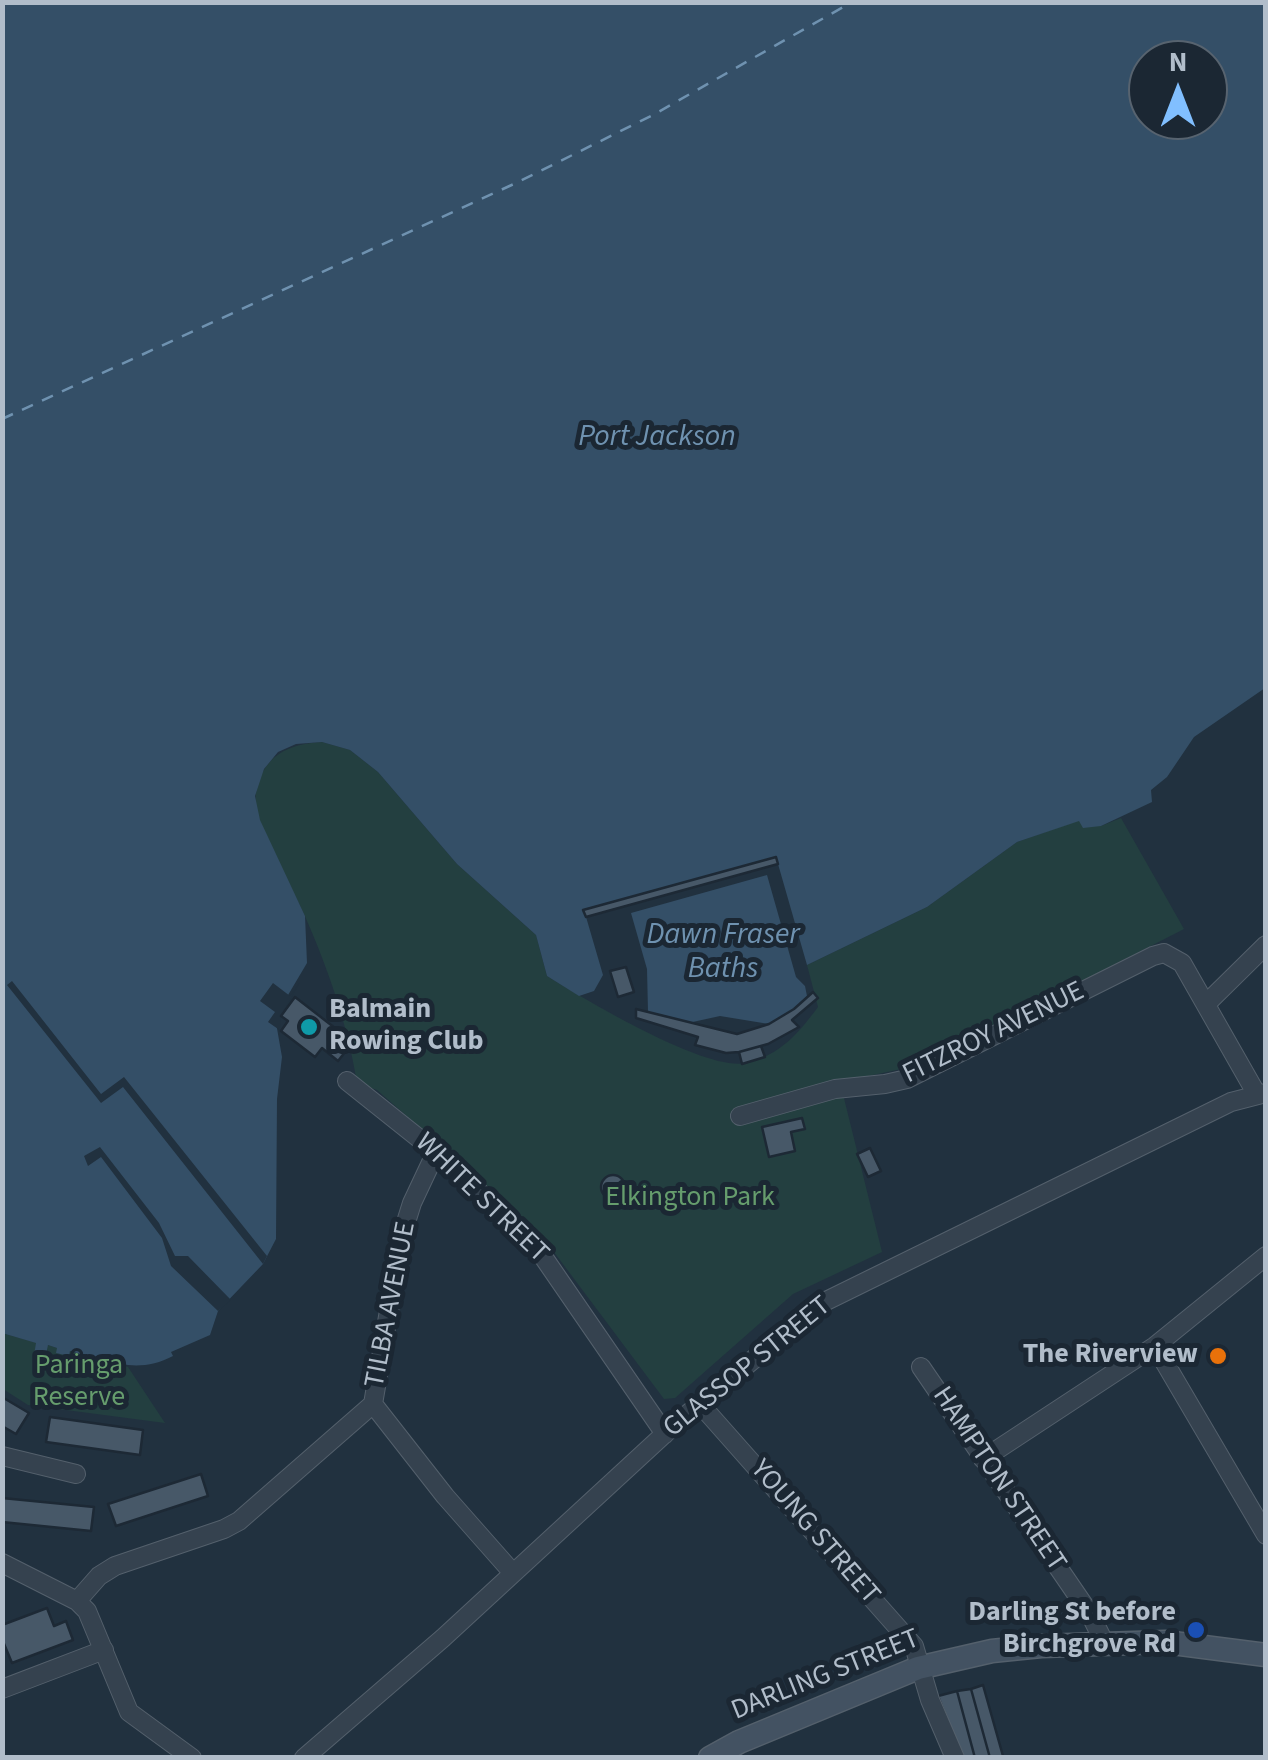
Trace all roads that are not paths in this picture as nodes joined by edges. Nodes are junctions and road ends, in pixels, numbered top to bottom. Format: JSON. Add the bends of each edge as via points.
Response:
{"nodes":[{"id":1,"x":1266,"y":945,"type":"edge"},
{"id":2,"x":1206,"y":1004,"type":"junction"},
{"id":3,"x":347,"y":1080,"type":"dead end"},
{"id":4,"x":1261,"y":1093,"type":"edge"},
{"id":5,"x":740,"y":1116,"type":"dead end"},
{"id":6,"x":436,"y":1152,"type":"junction"},
{"id":7,"x":1266,"y":1256,"type":"edge"},
{"id":8,"x":1155,"y":1346,"type":"junction"},
{"id":9,"x":921,"y":1367,"type":"dead end"},
{"id":10,"x":373,"y":1404,"type":"junction"},
{"id":11,"x":700,"y":1404,"type":"junction"},
{"id":12,"x":665,"y":1434,"type":"junction"},
{"id":13,"x":2,"y":1456,"type":"edge"},
{"id":14,"x":984,"y":1459,"type":"junction"},
{"id":15,"x":76,"y":1474,"type":"dead end"},
{"id":16,"x":1266,"y":1535,"type":"edge"},
{"id":17,"x":2,"y":1563,"type":"edge"},
{"id":18,"x":512,"y":1572,"type":"junction"},
{"id":19,"x":77,"y":1601,"type":"junction"},
{"id":20,"x":1105,"y":1644,"type":"junction"},
{"id":21,"x":104,"y":1650,"type":"junction"},
{"id":22,"x":1266,"y":1655,"type":"edge"},
{"id":23,"x":918,"y":1668,"type":"junction"},
{"id":24,"x":2,"y":1690,"type":"edge"},
{"id":25,"x":192,"y":1758,"type":"edge"},
{"id":26,"x":304,"y":1758,"type":"edge"},
{"id":27,"x":710,"y":1758,"type":"edge"},
{"id":28,"x":956,"y":1758,"type":"edge"}],
"edges":[{"from":1,"to":2,"type":"street"},
{"from":2,"to":4,"type":"street"},
{"from":2,"to":5,"type":"street","name":"FITZROY AVENUE","via":[[1182,963],[1172,954],[1153,956],[896,1082],[835,1089]]},
{"from":3,"to":6,"type":"street","name":"WHITE STREET"},
{"from":4,"to":11,"type":"street","name":"GLASSOP STREET","via":[[820,1304]]},
{"from":6,"to":10,"type":"street","name":"TILBA AVENUE","via":[[402,1235]]},
{"from":6,"to":12,"type":"street","name":"WHITE STREET","via":[[533,1242]]},
{"from":7,"to":8,"type":"street"},
{"from":8,"to":14,"type":"street"},
{"from":8,"to":16,"type":"street"},
{"from":9,"to":14,"type":"street","name":"HAMPTON STREET"},
{"from":10,"to":18,"type":"street"},
{"from":10,"to":19,"type":"street","via":[[254,1510],[224,1529],[115,1566]]},
{"from":11,"to":12,"type":"street","name":"GLASSOP STREET"},
{"from":11,"to":23,"type":"street","name":"YOUNG STREET","via":[[914,1646]]},
{"from":12,"to":18,"type":"street","name":"GLASSOP STREET"},
{"from":13,"to":15,"type":"street"},
{"from":14,"to":20,"type":"street","name":"HAMPTON STREET"},
{"from":17,"to":19,"type":"street"},
{"from":18,"to":26,"type":"street","name":"GLASSOP STREET"},
{"from":19,"to":21,"type":"street"},
{"from":20,"to":22,"type":"street","name":"DARLING STREET","via":[[1182,1643]]},
{"from":20,"to":23,"type":"street","name":"DARLING STREET","via":[[992,1651]]},
{"from":21,"to":24,"type":"street"},
{"from":21,"to":25,"type":"street","via":[[129,1712]]},
{"from":23,"to":27,"type":"street","name":"DARLING STREET"},
{"from":23,"to":28,"type":"street","name":"YOUNG STREET"}]}
